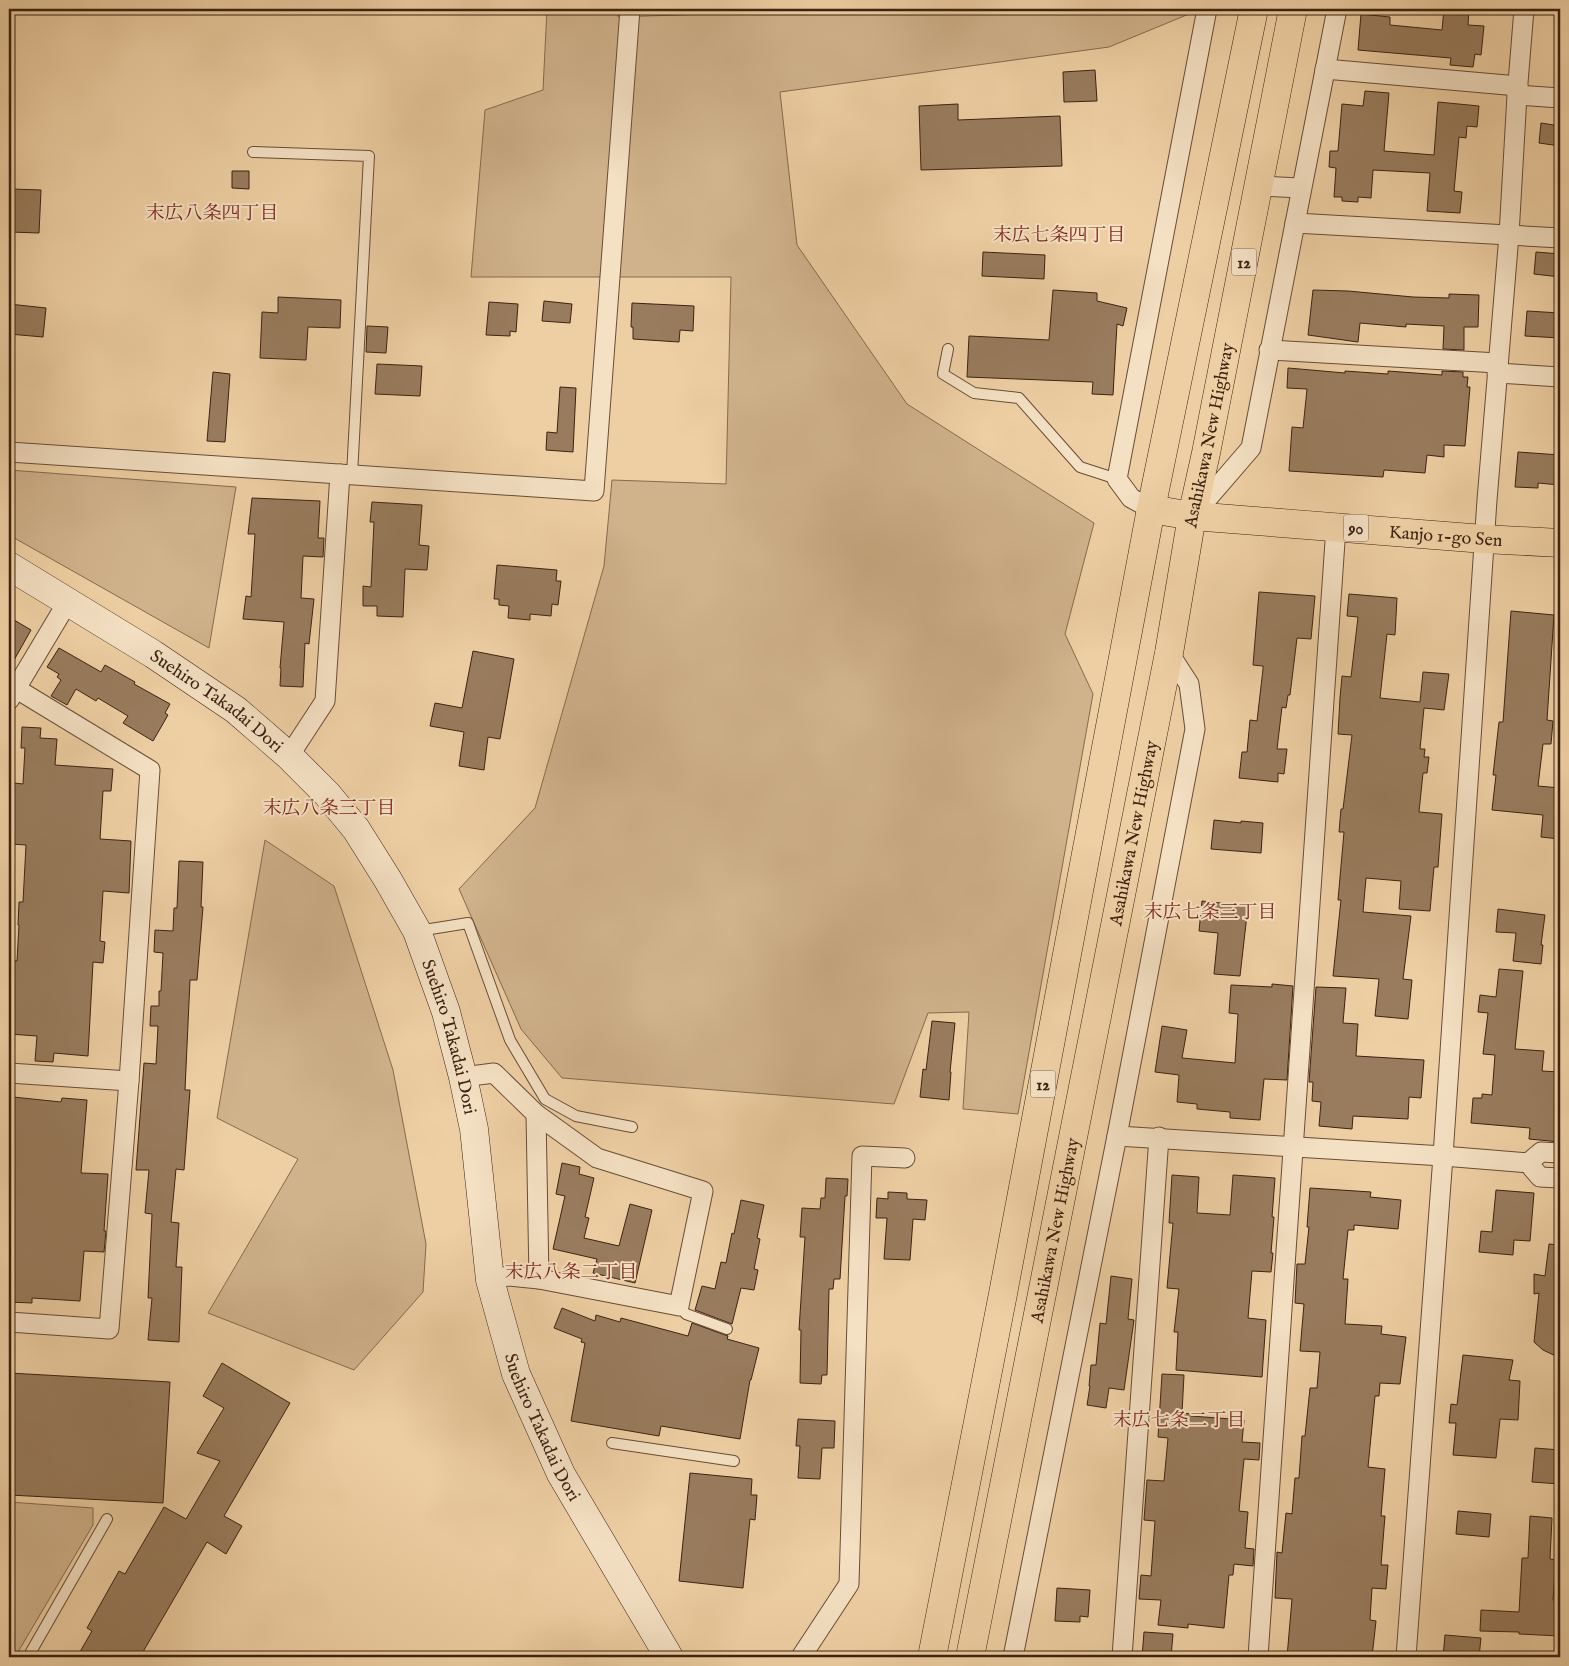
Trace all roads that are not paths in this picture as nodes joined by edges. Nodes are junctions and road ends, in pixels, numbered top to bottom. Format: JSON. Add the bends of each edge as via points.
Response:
{"nodes":[{"id":1,"x":630,"y":9,"type":"edge"},
{"id":2,"x":1207,"y":9,"type":"edge"},
{"id":3,"x":1254,"y":9,"type":"edge"},
{"id":4,"x":1293,"y":9,"type":"edge"},
{"id":5,"x":1337,"y":9,"type":"edge"},
{"id":6,"x":1524,"y":9,"type":"edge"},
{"id":7,"x":1325,"y":69,"type":"junction"},
{"id":8,"x":1517,"y":91,"type":"junction"},
{"id":9,"x":1560,"y":98,"type":"edge"},
{"id":10,"x":253,"y":152,"type":"dead end"},
{"id":11,"x":1259,"y":186,"type":"junction"},
{"id":12,"x":1301,"y":188,"type":"junction"},
{"id":13,"x":1295,"y":223,"type":"junction"},
{"id":14,"x":1509,"y":235,"type":"junction"},
{"id":15,"x":1560,"y":238,"type":"edge"},
{"id":16,"x":948,"y":349,"type":"dead end"},
{"id":17,"x":1269,"y":350,"type":"junction"},
{"id":18,"x":1498,"y":368,"type":"junction"},
{"id":19,"x":1560,"y":377,"type":"edge"},
{"id":20,"x":9,"y":452,"type":"edge"},
{"id":21,"x":346,"y":475,"type":"junction"},
{"id":22,"x":1117,"y":479,"type":"junction"},
{"id":23,"x":1151,"y":509,"type":"junction"},
{"id":24,"x":1192,"y":516,"type":"junction"},
{"id":25,"x":1336,"y":527,"type":"junction"},
{"id":26,"x":1484,"y":539,"type":"junction"},
{"id":27,"x":1560,"y":543,"type":"edge"},
{"id":28,"x":9,"y":566,"type":"edge"},
{"id":29,"x":67,"y":603,"type":"junction"},
{"id":30,"x":1169,"y":653,"type":"junction"},
{"id":31,"x":12,"y":694,"type":"edge"},
{"id":32,"x":289,"y":756,"type":"junction"},
{"id":33,"x":416,"y":931,"type":"junction"},
{"id":34,"x":9,"y":1073,"type":"edge"},
{"id":35,"x":464,"y":1078,"type":"junction"},
{"id":36,"x":129,"y":1081,"type":"junction"},
{"id":37,"x":536,"y":1114,"type":"junction"},
{"id":38,"x":632,"y":1127,"type":"dead end"},
{"id":39,"x":1117,"y":1136,"type":"junction"},
{"id":40,"x":1159,"y":1137,"type":"junction"},
{"id":41,"x":1293,"y":1146,"type":"junction"},
{"id":42,"x":1560,"y":1153,"type":"edge"},
{"id":43,"x":1443,"y":1156,"type":"junction"},
{"id":44,"x":905,"y":1158,"type":"dead end"},
{"id":45,"x":1528,"y":1163,"type":"junction"},
{"id":46,"x":1560,"y":1178,"type":"edge"},
{"id":47,"x":539,"y":1279,"type":"junction"},
{"id":48,"x":490,"y":1280,"type":"junction"},
{"id":49,"x":679,"y":1306,"type":"junction"},
{"id":50,"x":9,"y":1322,"type":"edge"},
{"id":51,"x":727,"y":1329,"type":"dead end"},
{"id":52,"x":612,"y":1443,"type":"dead end"},
{"id":53,"x":734,"y":1461,"type":"dead end"},
{"id":54,"x":107,"y":1519,"type":"dead end"},
{"id":55,"x":28,"y":1657,"type":"edge"},
{"id":56,"x":669,"y":1657,"type":"edge"},
{"id":57,"x":801,"y":1657,"type":"edge"},
{"id":58,"x":932,"y":1657,"type":"edge"},
{"id":59,"x":970,"y":1657,"type":"edge"},
{"id":60,"x":1013,"y":1657,"type":"edge"},
{"id":61,"x":1122,"y":1657,"type":"edge"},
{"id":62,"x":1258,"y":1657,"type":"edge"},
{"id":63,"x":1406,"y":1657,"type":"edge"}],
"edges":[{"from":1,"to":21,"type":"street","via":[[594,491]]},
{"from":2,"to":22,"type":"street"},
{"from":3,"to":23,"type":"main road","number":"12"},
{"from":4,"to":11,"type":"main road","name":"Asahikawa New Highway","number":"12"},
{"from":5,"to":7,"type":"street"},
{"from":6,"to":8,"type":"street"},
{"from":7,"to":8,"type":"street"},
{"from":7,"to":12,"type":"street"},
{"from":8,"to":9,"type":"street"},
{"from":8,"to":14,"type":"street"},
{"from":10,"to":21,"type":"lane","via":[[369,156]]},
{"from":11,"to":12,"type":"street"},
{"from":11,"to":24,"type":"main road","name":"Asahikawa New Highway","number":"12"},
{"from":12,"to":13,"type":"street"},
{"from":13,"to":14,"type":"street"},
{"from":13,"to":17,"type":"street"},
{"from":14,"to":15,"type":"street"},
{"from":14,"to":18,"type":"street"},
{"from":16,"to":22,"type":"lane","via":[[943,374],[974,393],[1019,398],[1080,467]]},
{"from":17,"to":18,"type":"street"},
{"from":17,"to":24,"type":"street","via":[[1251,448]]},
{"from":18,"to":19,"type":"street"},
{"from":18,"to":26,"type":"street"},
{"from":20,"to":21,"type":"street"},
{"from":21,"to":32,"type":"street","via":[[325,701]]},
{"from":22,"to":23,"type":"street","via":[[1131,498]]},
{"from":23,"to":24,"type":"main road","name":"Kanjo 1-go Sen","number":"90"},
{"from":23,"to":58,"type":"main road","number":"12"},
{"from":24,"to":25,"type":"main road","name":"Kanjo 1-go Sen","number":"90"},
{"from":24,"to":30,"type":"main road","name":"Asahikawa New Highway","number":"12"},
{"from":25,"to":26,"type":"main road","name":"Kanjo 1-go Sen","number":"90"},
{"from":25,"to":41,"type":"street"},
{"from":26,"to":27,"type":"main road","name":"Kanjo 1-go Sen","number":"90"},
{"from":26,"to":43,"type":"street"},
{"from":28,"to":29,"type":"street","name":"Suehiro Takadai Dori"},
{"from":29,"to":31,"type":"street"},
{"from":29,"to":32,"type":"street","name":"Suehiro Takadai Dori","via":[[153,654],[236,710]]},
{"from":30,"to":39,"type":"street","via":[[1189,684],[1195,729]]},
{"from":30,"to":59,"type":"main road","name":"Asahikawa New Highway","number":"12"},
{"from":31,"to":36,"type":"street","via":[[150,770]]},
{"from":32,"to":33,"type":"street","name":"Suehiro Takadai Dori","via":[[356,829]]},
{"from":33,"to":35,"type":"street","name":"Suehiro Takadai Dori","via":[[446,1012]]},
{"from":33,"to":38,"type":"lane","via":[[468,923],[510,1040],[545,1099],[576,1116]]},
{"from":34,"to":36,"type":"street"},
{"from":35,"to":37,"type":"street","via":[[494,1073]]},
{"from":35,"to":48,"type":"street","name":"Suehiro Takadai Dori","via":[[474,1129]]},
{"from":36,"to":50,"type":"street","via":[[110,1329]]},
{"from":37,"to":47,"type":"street"},
{"from":37,"to":49,"type":"street","via":[[597,1158],[703,1191]]},
{"from":39,"to":40,"type":"street"},
{"from":39,"to":60,"type":"street"},
{"from":40,"to":41,"type":"street"},
{"from":40,"to":61,"type":"street"},
{"from":41,"to":43,"type":"street"},
{"from":41,"to":62,"type":"street"},
{"from":42,"to":45,"type":"street","via":[[1541,1152]]},
{"from":43,"to":45,"type":"street"},
{"from":43,"to":63,"type":"street"},
{"from":44,"to":57,"type":"street","via":[[862,1156],[849,1584]]},
{"from":45,"to":46,"type":"street","via":[[1540,1177]]},
{"from":47,"to":48,"type":"street","via":[[508,1276]]},
{"from":47,"to":49,"type":"street"},
{"from":48,"to":56,"type":"street","name":"Suehiro Takadai Dori","via":[[516,1374],[561,1474]]},
{"from":49,"to":51,"type":"lane","via":[[686,1314]]},
{"from":52,"to":53,"type":"lane"},
{"from":54,"to":55,"type":"lane"}]}
